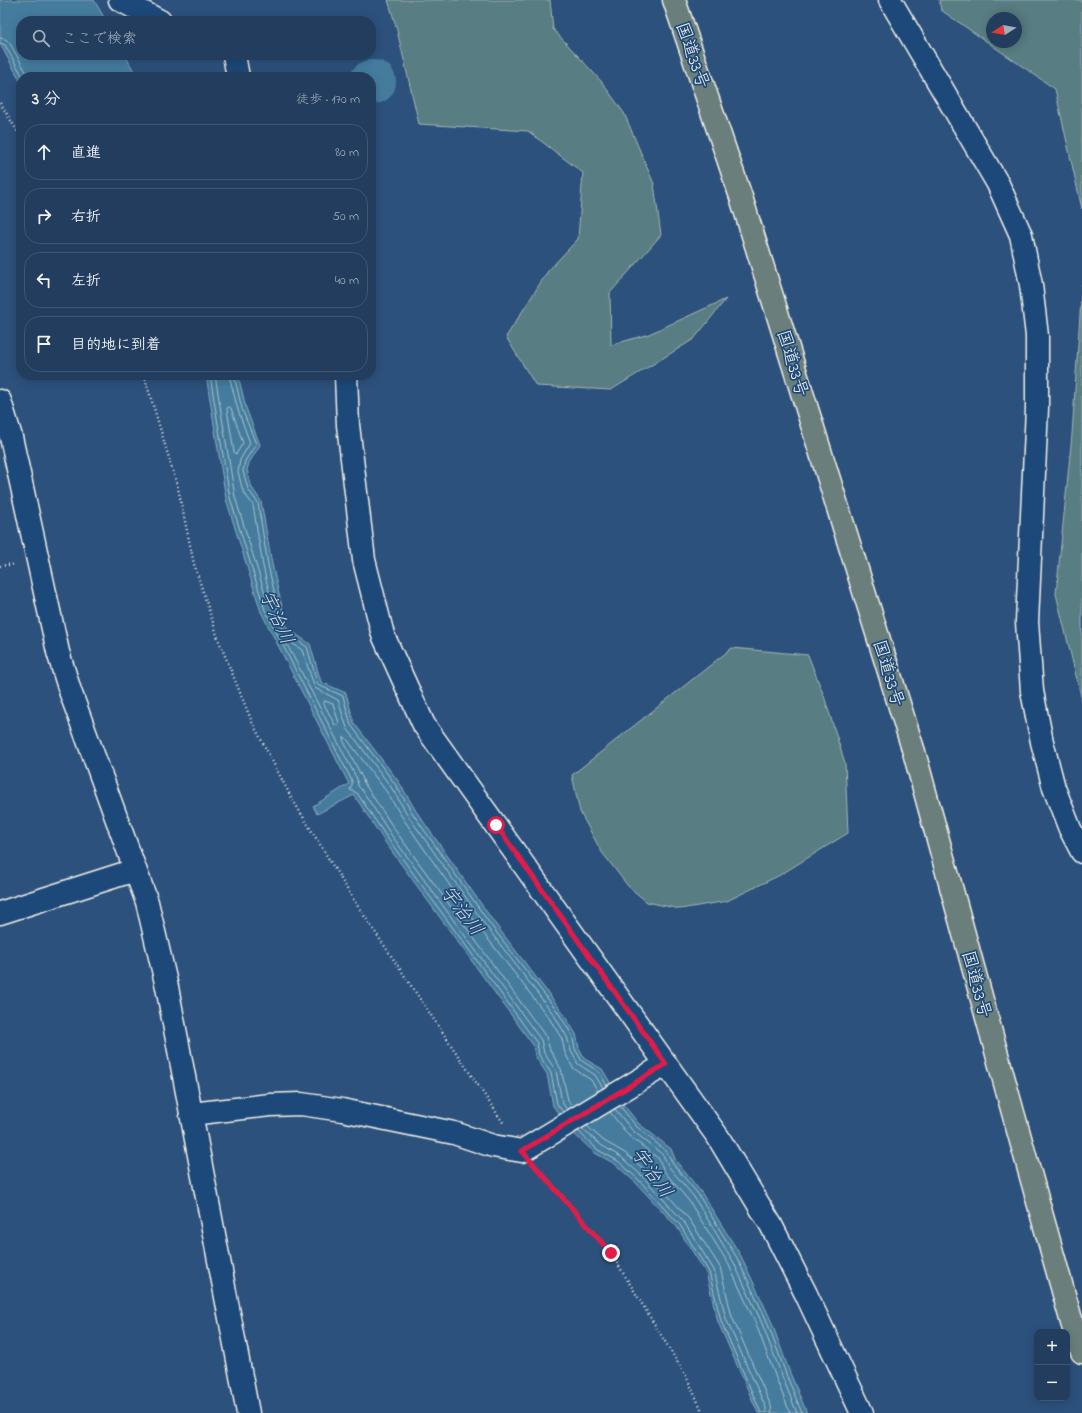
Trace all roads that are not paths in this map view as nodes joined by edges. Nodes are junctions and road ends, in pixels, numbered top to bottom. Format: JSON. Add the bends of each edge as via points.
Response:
{"nodes":[{"id":1,"x":120,"y":0,"type":"edge"},
{"id":2,"x":674,"y":0,"type":"edge"},
{"id":3,"x":890,"y":0,"type":"edge"},
{"id":4,"x":150,"y":16,"type":"edge"},
{"id":5,"x":235,"y":60,"type":"edge"},
{"id":6,"x":237,"y":72,"type":"edge"},
{"id":7,"x":346,"y":380,"type":"edge"},
{"id":8,"x":0,"y":402,"type":"edge"},
{"id":9,"x":1082,"y":852,"type":"edge"},
{"id":10,"x":135,"y":870,"type":"junction"},
{"id":11,"x":0,"y":914,"type":"edge"},
{"id":12,"x":661,"y":1067,"type":"junction"},
{"id":13,"x":191,"y":1114,"type":"junction"},
{"id":14,"x":1082,"y":1352,"type":"edge"},
{"id":15,"x":248,"y":1413,"type":"edge"},
{"id":16,"x":862,"y":1413,"type":"edge"}],
"edges":[{"from":1,"to":4,"type":"street"},
{"from":2,"to":14,"type":"highway","name":"国道33号","via":[[741,197],[914,752]]},
{"from":3,"to":9,"type":"street","via":[[998,184],[1021,235],[1031,285],[1037,336],[1037,408],[1027,622],[1032,690],[1054,788]]},
{"from":5,"to":6,"type":"street"},
{"from":7,"to":12,"type":"street","via":[[348,425],[364,560],[383,635],[414,704],[424,725]]},
{"from":8,"to":10,"type":"street","via":[[11,437],[58,652]]},
{"from":10,"to":11,"type":"street"},
{"from":10,"to":13,"type":"street","via":[[147,902],[168,987]]},
{"from":12,"to":13,"type":"street","via":[[526,1149],[493,1146],[454,1133],[302,1104]]},
{"from":12,"to":16,"type":"street","via":[[718,1137],[771,1225]]},
{"from":13,"to":15,"type":"street"}]}
